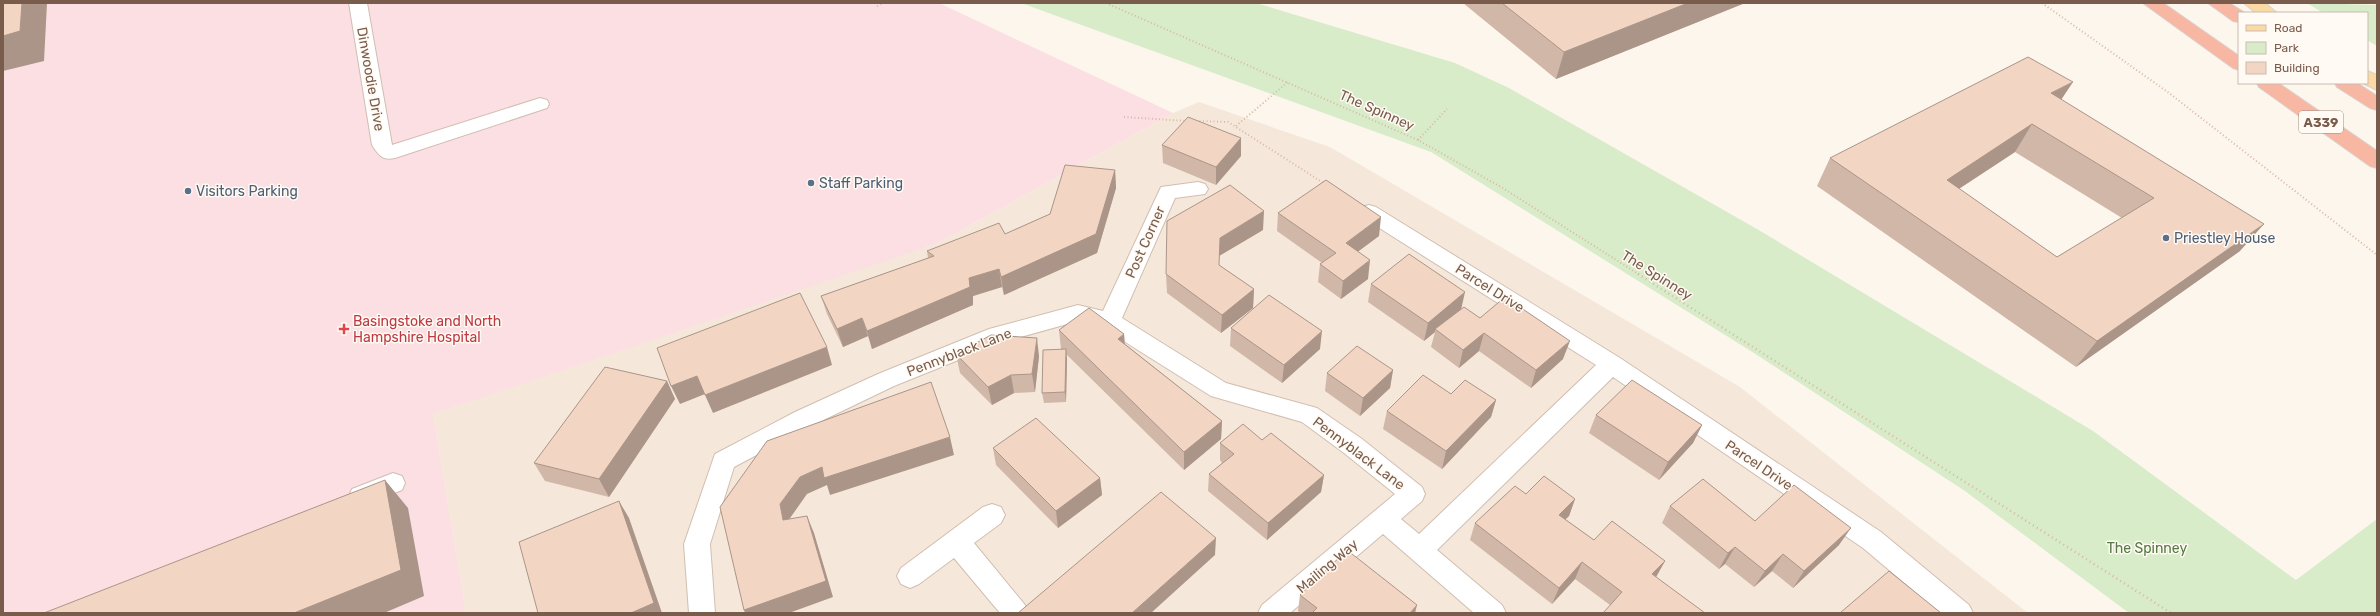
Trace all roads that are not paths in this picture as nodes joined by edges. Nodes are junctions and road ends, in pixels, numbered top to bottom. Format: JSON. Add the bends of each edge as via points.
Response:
{"nodes":[{"id":1,"x":358,"y":3,"type":"edge"},
{"id":2,"x":2152,"y":3,"type":"edge"},
{"id":3,"x":2217,"y":3,"type":"edge"},
{"id":4,"x":2253,"y":3,"type":"edge"},
{"id":5,"x":2266,"y":12,"type":"edge"},
{"id":6,"x":2238,"y":16,"type":"edge"},
{"id":7,"x":2238,"y":63,"type":"edge"},
{"id":8,"x":2368,"y":78,"type":"edge"},
{"id":9,"x":2267,"y":84,"type":"edge"},
{"id":10,"x":2346,"y":84,"type":"edge"},
{"id":11,"x":2377,"y":84,"type":"edge"},
{"id":12,"x":540,"y":104,"type":"dead end"},
{"id":13,"x":2377,"y":104,"type":"edge"},
{"id":14,"x":2377,"y":161,"type":"edge"},
{"id":15,"x":1198,"y":189,"type":"dead end"},
{"id":16,"x":1369,"y":212,"type":"edge"},
{"id":17,"x":1110,"y":321,"type":"junction"},
{"id":18,"x":1612,"y":364,"type":"junction"},
{"id":19,"x":393,"y":482,"type":"dead end"},
{"id":20,"x":1413,"y":494,"type":"joint"},
{"id":21,"x":342,"y":503,"type":"edge"},
{"id":22,"x":992,"y":515,"type":"dead end"},
{"id":23,"x":1383,"y":519,"type":"junction"},
{"id":24,"x":957,"y":542,"type":"junction"},
{"id":25,"x":1420,"y":550,"type":"junction"},
{"id":26,"x":910,"y":576,"type":"dead end"},
{"id":27,"x":702,"y":613,"type":"edge"},
{"id":28,"x":1016,"y":613,"type":"edge"},
{"id":29,"x":1271,"y":613,"type":"edge"},
{"id":30,"x":1493,"y":613,"type":"edge"},
{"id":31,"x":1960,"y":613,"type":"edge"}],
"edges":[{"from":1,"to":12,"type":"street","name":"Dinwoodie Drive","via":[[382,145],[388,153]]},
{"from":2,"to":7,"type":"highway"},
{"from":3,"to":6,"type":"highway"},
{"from":4,"to":5,"type":"main road"},
{"from":8,"to":11,"type":"main road"},
{"from":9,"to":14,"type":"highway","number":"A339"},
{"from":10,"to":13,"type":"highway"},
{"from":15,"to":17,"type":"street","name":"Post Corner","via":[[1168,192]]},
{"from":16,"to":18,"type":"street","name":"Parcel Drive"},
{"from":17,"to":20,"type":"street","name":"Pennyblack Lane","via":[[1219,390],[1309,415]]},
{"from":17,"to":27,"type":"street","name":"Pennyblack Lane","via":[[1078,313],[997,335],[886,380],[803,419],[724,461],[697,544]]},
{"from":18,"to":25,"type":"street"},
{"from":18,"to":31,"type":"street","name":"Parcel Drive","via":[[1872,540]]},
{"from":19,"to":21,"type":"street"},
{"from":20,"to":23,"type":"street","name":"Mailing Way"},
{"from":22,"to":24,"type":"street"},
{"from":23,"to":25,"type":"street"},
{"from":23,"to":29,"type":"street","name":"Mailing Way"},
{"from":24,"to":26,"type":"street"},
{"from":24,"to":28,"type":"street"},
{"from":25,"to":30,"type":"street"}]}
